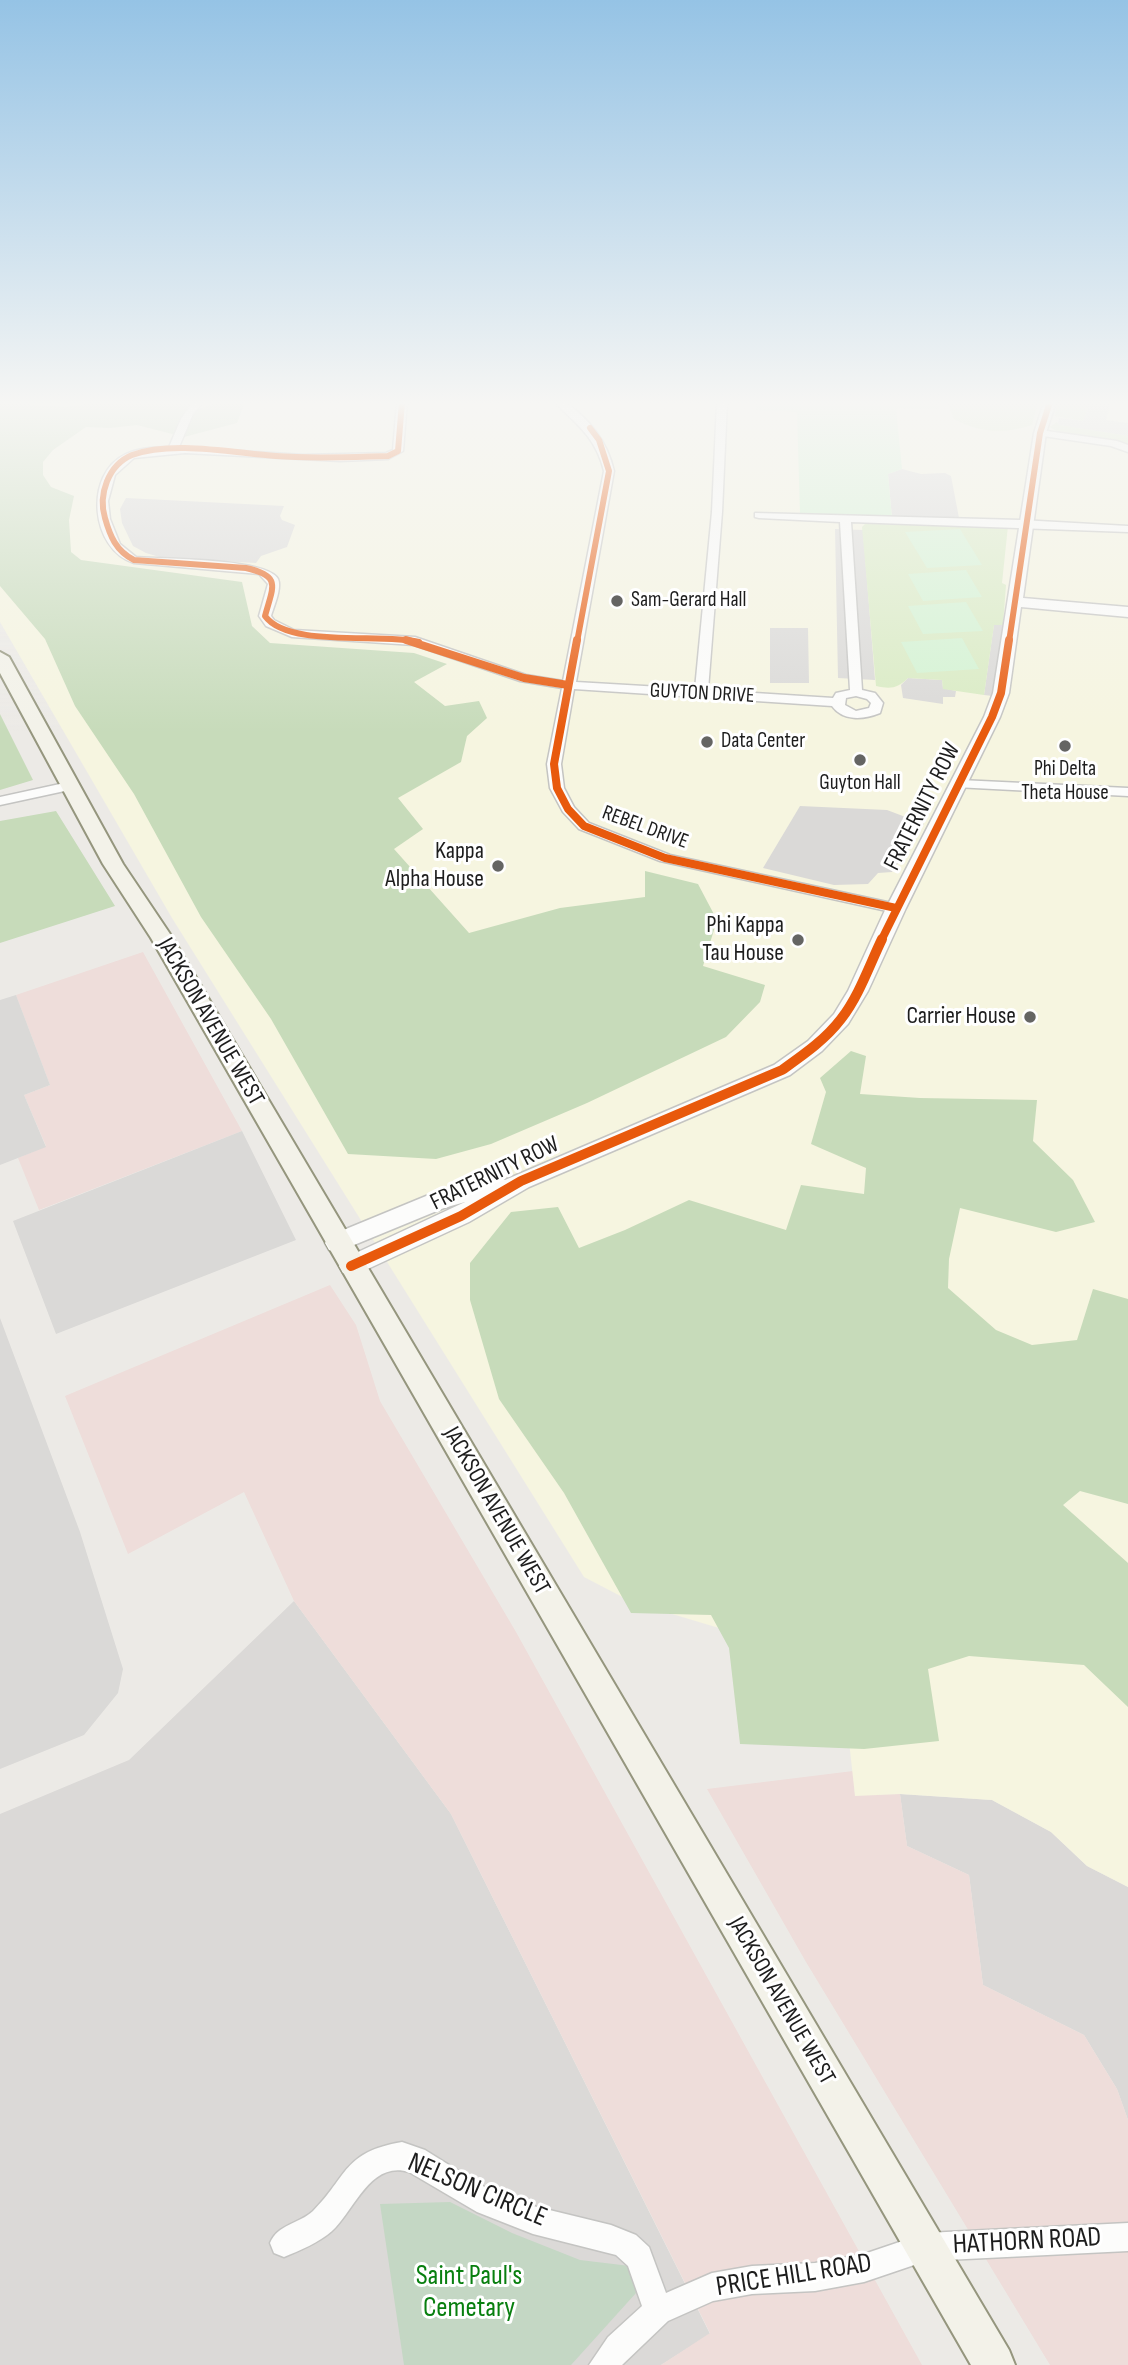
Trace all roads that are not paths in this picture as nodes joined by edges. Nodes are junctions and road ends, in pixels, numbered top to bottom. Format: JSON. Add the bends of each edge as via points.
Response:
{"nodes":[{"id":1,"x":102,"y":512,"type":"edge"},
{"id":2,"x":601,"y":512,"type":"edge"},
{"id":3,"x":717,"y":512,"type":"edge"},
{"id":4,"x":1028,"y":512,"type":"edge"},
{"id":5,"x":760,"y":515,"type":"dead end"},
{"id":6,"x":845,"y":520,"type":"junction"},
{"id":7,"x":1026,"y":523,"type":"junction"},
{"id":8,"x":1128,"y":529,"type":"edge"},
{"id":9,"x":1016,"y":602,"type":"junction"},
{"id":10,"x":1128,"y":612,"type":"edge"},
{"id":11,"x":0,"y":657,"type":"edge"},
{"id":12,"x":568,"y":685,"type":"junction"},
{"id":13,"x":856,"y":692,"type":"junction"},
{"id":14,"x":701,"y":695,"type":"junction"},
{"id":15,"x":836,"y":702,"type":"junction"},
{"id":16,"x":960,"y":784,"type":"junction"},
{"id":17,"x":69,"y":786,"type":"junction"},
{"id":18,"x":1128,"y":792,"type":"edge"},
{"id":19,"x":0,"y":802,"type":"edge"},
{"id":20,"x":896,"y":908,"type":"junction"},
{"id":21,"x":344,"y":1254,"type":"junction"},
{"id":22,"x":1128,"y":2237,"type":"edge"},
{"id":23,"x":284,"y":2243,"type":"dead end"},
{"id":24,"x":926,"y":2247,"type":"junction"},
{"id":25,"x":658,"y":2311,"type":"junction"},
{"id":26,"x":604,"y":2365,"type":"edge"},
{"id":27,"x":994,"y":2365,"type":"edge"}],
"edges":[{"from":1,"to":12,"type":"street","name":"GUYTON DRIVE","via":[[112,544],[127,557],[149,563],[263,572],[274,584],[265,616],[292,633],[415,641],[524,678]]},
{"from":2,"to":12,"type":"street","name":"REBEL DRIVE"},
{"from":3,"to":14,"type":"street"},
{"from":4,"to":7,"type":"street","name":"FRATERNITY ROW"},
{"from":5,"to":6,"type":"street"},
{"from":6,"to":7,"type":"street"},
{"from":6,"to":13,"type":"street"},
{"from":7,"to":8,"type":"street","via":[[1085,530]]},
{"from":7,"to":9,"type":"street","name":"FRATERNITY ROW"},
{"from":9,"to":10,"type":"street"},
{"from":9,"to":16,"type":"street","name":"FRATERNITY ROW","via":[[1001,693]]},
{"from":11,"to":17,"type":"main road","name":"JACKSON AVENUE WEST"},
{"from":12,"to":14,"type":"street","name":"GUYTON DRIVE"},
{"from":12,"to":20,"type":"street","name":"REBEL DRIVE","via":[[554,778],[568,809],[584,826],[665,858]]},
{"from":13,"to":15,"type":"street","name":"GUYTON DRIVE"},
{"from":13,"to":15,"type":"street","name":"GUYTON DRIVE","via":[[875,699],[875,710],[852,714]]},
{"from":14,"to":15,"type":"street","name":"GUYTON DRIVE"},
{"from":16,"to":18,"type":"street"},
{"from":16,"to":20,"type":"street","name":"FRATERNITY ROW"},
{"from":17,"to":19,"type":"street"},
{"from":17,"to":21,"type":"main road","name":"JACKSON AVENUE WEST"},
{"from":20,"to":21,"type":"street","name":"FRATERNITY ROW","via":[[841,1019],[782,1070],[521,1181],[461,1216]]},
{"from":21,"to":24,"type":"main road","name":"JACKSON AVENUE WEST"},
{"from":22,"to":24,"type":"street","name":"HATHORN ROAD"},
{"from":23,"to":25,"type":"street","name":"NELSON CIRCLE","via":[[322,2222],[357,2175],[383,2159],[402,2156],[477,2198],[533,2220],[626,2245],[639,2257]]},
{"from":24,"to":25,"type":"street","name":"PRICE HILL ROAD","via":[[840,2272],[712,2287]]},
{"from":24,"to":27,"type":"main road","name":"JACKSON AVENUE WEST"},
{"from":25,"to":26,"type":"street","name":"PRICE HILL ROAD"}]}
